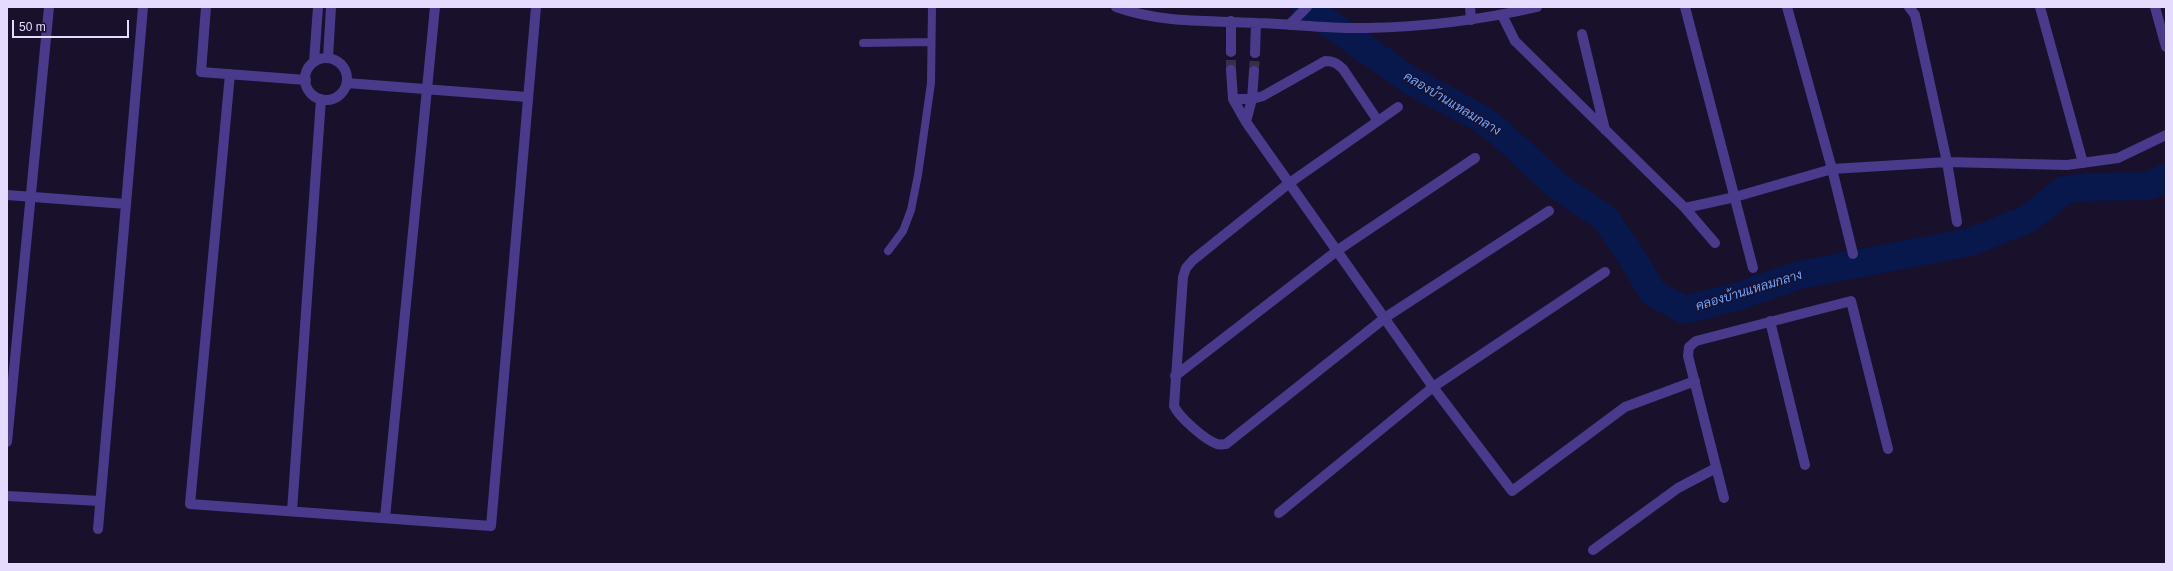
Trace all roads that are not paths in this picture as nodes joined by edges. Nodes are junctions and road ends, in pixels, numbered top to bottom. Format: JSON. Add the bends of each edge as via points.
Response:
{"nodes":[{"id":1,"x":49,"y":7,"type":"edge"},
{"id":2,"x":143,"y":7,"type":"edge"},
{"id":3,"x":206,"y":7,"type":"edge"},
{"id":4,"x":318,"y":7,"type":"edge"},
{"id":5,"x":331,"y":7,"type":"edge"},
{"id":6,"x":435,"y":7,"type":"edge"},
{"id":7,"x":536,"y":7,"type":"edge"},
{"id":8,"x":932,"y":7,"type":"edge"},
{"id":9,"x":1116,"y":7,"type":"edge"},
{"id":10,"x":1307,"y":7,"type":"edge"},
{"id":11,"x":1470,"y":7,"type":"edge"},
{"id":12,"x":1537,"y":7,"type":"edge"},
{"id":13,"x":1685,"y":7,"type":"edge"},
{"id":14,"x":1787,"y":7,"type":"edge"},
{"id":15,"x":2040,"y":7,"type":"edge"},
{"id":16,"x":2156,"y":7,"type":"edge"},
{"id":17,"x":1915,"y":10,"type":"edge"},
{"id":18,"x":1498,"y":13,"type":"edge"},
{"id":19,"x":1471,"y":20,"type":"junction"},
{"id":20,"x":1231,"y":21,"type":"junction"},
{"id":21,"x":1256,"y":22,"type":"junction"},
{"id":22,"x":1293,"y":25,"type":"junction"},
{"id":23,"x":1582,"y":34,"type":"dead end"},
{"id":24,"x":931,"y":42,"type":"junction"},
{"id":25,"x":863,"y":43,"type":"dead end"},
{"id":26,"x":2166,"y":47,"type":"edge"},
{"id":27,"x":1231,"y":52,"type":"tunnel mouth"},
{"id":28,"x":1255,"y":53,"type":"tunnel mouth"},
{"id":29,"x":328,"y":58,"type":"junction"},
{"id":30,"x":314,"y":62,"type":"junction"},
{"id":31,"x":1231,"y":70,"type":"tunnel mouth"},
{"id":32,"x":1254,"y":71,"type":"tunnel mouth"},
{"id":33,"x":230,"y":74,"type":"junction"},
{"id":34,"x":306,"y":80,"type":"junction"},
{"id":35,"x":346,"y":83,"type":"junction"},
{"id":36,"x":428,"y":90,"type":"junction"},
{"id":37,"x":527,"y":97,"type":"junction"},
{"id":38,"x":1252,"y":98,"type":"junction"},
{"id":39,"x":321,"y":99,"type":"junction"},
{"id":40,"x":1233,"y":99,"type":"junction"},
{"id":41,"x":1398,"y":107,"type":"dead end"},
{"id":42,"x":1378,"y":121,"type":"junction"},
{"id":43,"x":1246,"y":122,"type":"junction"},
{"id":44,"x":1605,"y":130,"type":"junction"},
{"id":45,"x":2166,"y":135,"type":"edge"},
{"id":46,"x":1475,"y":158,"type":"dead end"},
{"id":47,"x":1947,"y":162,"type":"junction"},
{"id":48,"x":2083,"y":163,"type":"junction"},
{"id":49,"x":1832,"y":169,"type":"junction"},
{"id":50,"x":1288,"y":184,"type":"junction"},
{"id":51,"x":7,"y":195,"type":"edge"},
{"id":52,"x":31,"y":197,"type":"junction"},
{"id":53,"x":1735,"y":198,"type":"junction"},
{"id":54,"x":126,"y":204,"type":"junction"},
{"id":55,"x":1685,"y":208,"type":"junction"},
{"id":56,"x":1549,"y":211,"type":"dead end"},
{"id":57,"x":1957,"y":222,"type":"dead end"},
{"id":58,"x":1715,"y":243,"type":"dead end"},
{"id":59,"x":1338,"y":250,"type":"junction"},
{"id":60,"x":888,"y":251,"type":"dead end"},
{"id":61,"x":1853,"y":254,"type":"dead end"},
{"id":62,"x":1753,"y":268,"type":"dead end"},
{"id":63,"x":1605,"y":272,"type":"dead end"},
{"id":64,"x":1386,"y":317,"type":"junction"},
{"id":65,"x":1770,"y":321,"type":"junction"},
{"id":66,"x":1175,"y":376,"type":"junction"},
{"id":67,"x":1695,"y":381,"type":"junction"},
{"id":68,"x":1433,"y":387,"type":"junction"},
{"id":69,"x":7,"y":442,"type":"edge"},
{"id":70,"x":1888,"y":449,"type":"dead end"},
{"id":71,"x":1805,"y":465,"type":"dead end"},
{"id":72,"x":1716,"y":468,"type":"junction"},
{"id":73,"x":7,"y":496,"type":"edge"},
{"id":74,"x":1724,"y":498,"type":"dead end"},
{"id":75,"x":100,"y":501,"type":"junction"},
{"id":76,"x":292,"y":511,"type":"junction"},
{"id":77,"x":1280,"y":513,"type":"dead end"},
{"id":78,"x":386,"y":518,"type":"junction"},
{"id":79,"x":98,"y":529,"type":"dead end"},
{"id":80,"x":1593,"y":550,"type":"dead end"}],
"edges":[{"from":1,"to":52,"type":"street"},
{"from":2,"to":54,"type":"street"},
{"from":3,"to":33,"type":"street","via":[[200,72]]},
{"from":4,"to":30,"type":"street"},
{"from":5,"to":29,"type":"street"},
{"from":6,"to":36,"type":"street"},
{"from":7,"to":37,"type":"street"},
{"from":8,"to":24,"type":"lane"},
{"from":9,"to":20,"type":"street","via":[[1162,20]]},
{"from":10,"to":22,"type":"street"},
{"from":11,"to":19,"type":"street"},
{"from":12,"to":18,"type":"street"},
{"from":13,"to":53,"type":"street"},
{"from":14,"to":49,"type":"street"},
{"from":15,"to":48,"type":"street"},
{"from":16,"to":26,"type":"street"},
{"from":17,"to":47,"type":"street"},
{"from":18,"to":19,"type":"street"},
{"from":18,"to":44,"type":"street","via":[[1515,41]]},
{"from":19,"to":22,"type":"street","via":[[1365,28]]},
{"from":20,"to":21,"type":"street"},
{"from":20,"to":27,"type":"street"},
{"from":21,"to":22,"type":"street"},
{"from":21,"to":28,"type":"street"},
{"from":23,"to":44,"type":"street"},
{"from":24,"to":25,"type":"lane"},
{"from":24,"to":60,"type":"lane","via":[[931,83],[911,210],[903,231]]},
{"from":29,"to":30,"type":"street"},
{"from":29,"to":35,"type":"street","via":[[335,60],[345,69]]},
{"from":30,"to":34,"type":"street","via":[[309,67]]},
{"from":31,"to":40,"type":"street"},
{"from":32,"to":38,"type":"street"},
{"from":33,"to":34,"type":"street"},
{"from":33,"to":76,"type":"street","via":[[190,504]]},
{"from":34,"to":39,"type":"street","via":[[310,92]]},
{"from":35,"to":36,"type":"street"},
{"from":35,"to":39,"type":"street","via":[[344,90],[334,98]]},
{"from":36,"to":37,"type":"street"},
{"from":36,"to":78,"type":"street"},
{"from":37,"to":78,"type":"street","via":[[491,526]]},
{"from":38,"to":40,"type":"street"},
{"from":38,"to":42,"type":"street","via":[[1271,92],[1325,61],[1330,61],[1343,69]]},
{"from":38,"to":43,"type":"street"},
{"from":39,"to":76,"type":"street"},
{"from":40,"to":43,"type":"street"},
{"from":41,"to":42,"type":"street"},
{"from":42,"to":50,"type":"street"},
{"from":43,"to":50,"type":"street"},
{"from":44,"to":55,"type":"street"},
{"from":45,"to":48,"type":"street","via":[[2118,158]]},
{"from":46,"to":59,"type":"street"},
{"from":47,"to":48,"type":"street","via":[[2067,165]]},
{"from":47,"to":49,"type":"street"},
{"from":47,"to":57,"type":"street"},
{"from":49,"to":53,"type":"street"},
{"from":49,"to":61,"type":"street"},
{"from":50,"to":59,"type":"street"},
{"from":50,"to":66,"type":"street","via":[[1186,268]]},
{"from":51,"to":52,"type":"street"},
{"from":52,"to":54,"type":"street"},
{"from":52,"to":69,"type":"street"},
{"from":53,"to":55,"type":"street"},
{"from":53,"to":62,"type":"street"},
{"from":54,"to":75,"type":"street"},
{"from":55,"to":58,"type":"street"},
{"from":56,"to":64,"type":"street"},
{"from":59,"to":64,"type":"street"},
{"from":59,"to":66,"type":"street"},
{"from":63,"to":68,"type":"street"},
{"from":64,"to":66,"type":"street","via":[[1226,444],[1219,445],[1210,441],[1177,412],[1174,406]]},
{"from":64,"to":68,"type":"street"},
{"from":65,"to":67,"type":"street","via":[[1696,341],[1689,347],[1688,356]]},
{"from":65,"to":70,"type":"street","via":[[1851,301]]},
{"from":65,"to":71,"type":"street"},
{"from":67,"to":68,"type":"street","via":[[1625,407],[1512,491]]},
{"from":67,"to":72,"type":"street"},
{"from":68,"to":77,"type":"street"},
{"from":72,"to":74,"type":"street"},
{"from":72,"to":80,"type":"street","via":[[1678,488]]},
{"from":73,"to":75,"type":"street"},
{"from":75,"to":79,"type":"street"},
{"from":76,"to":78,"type":"street"}]}
